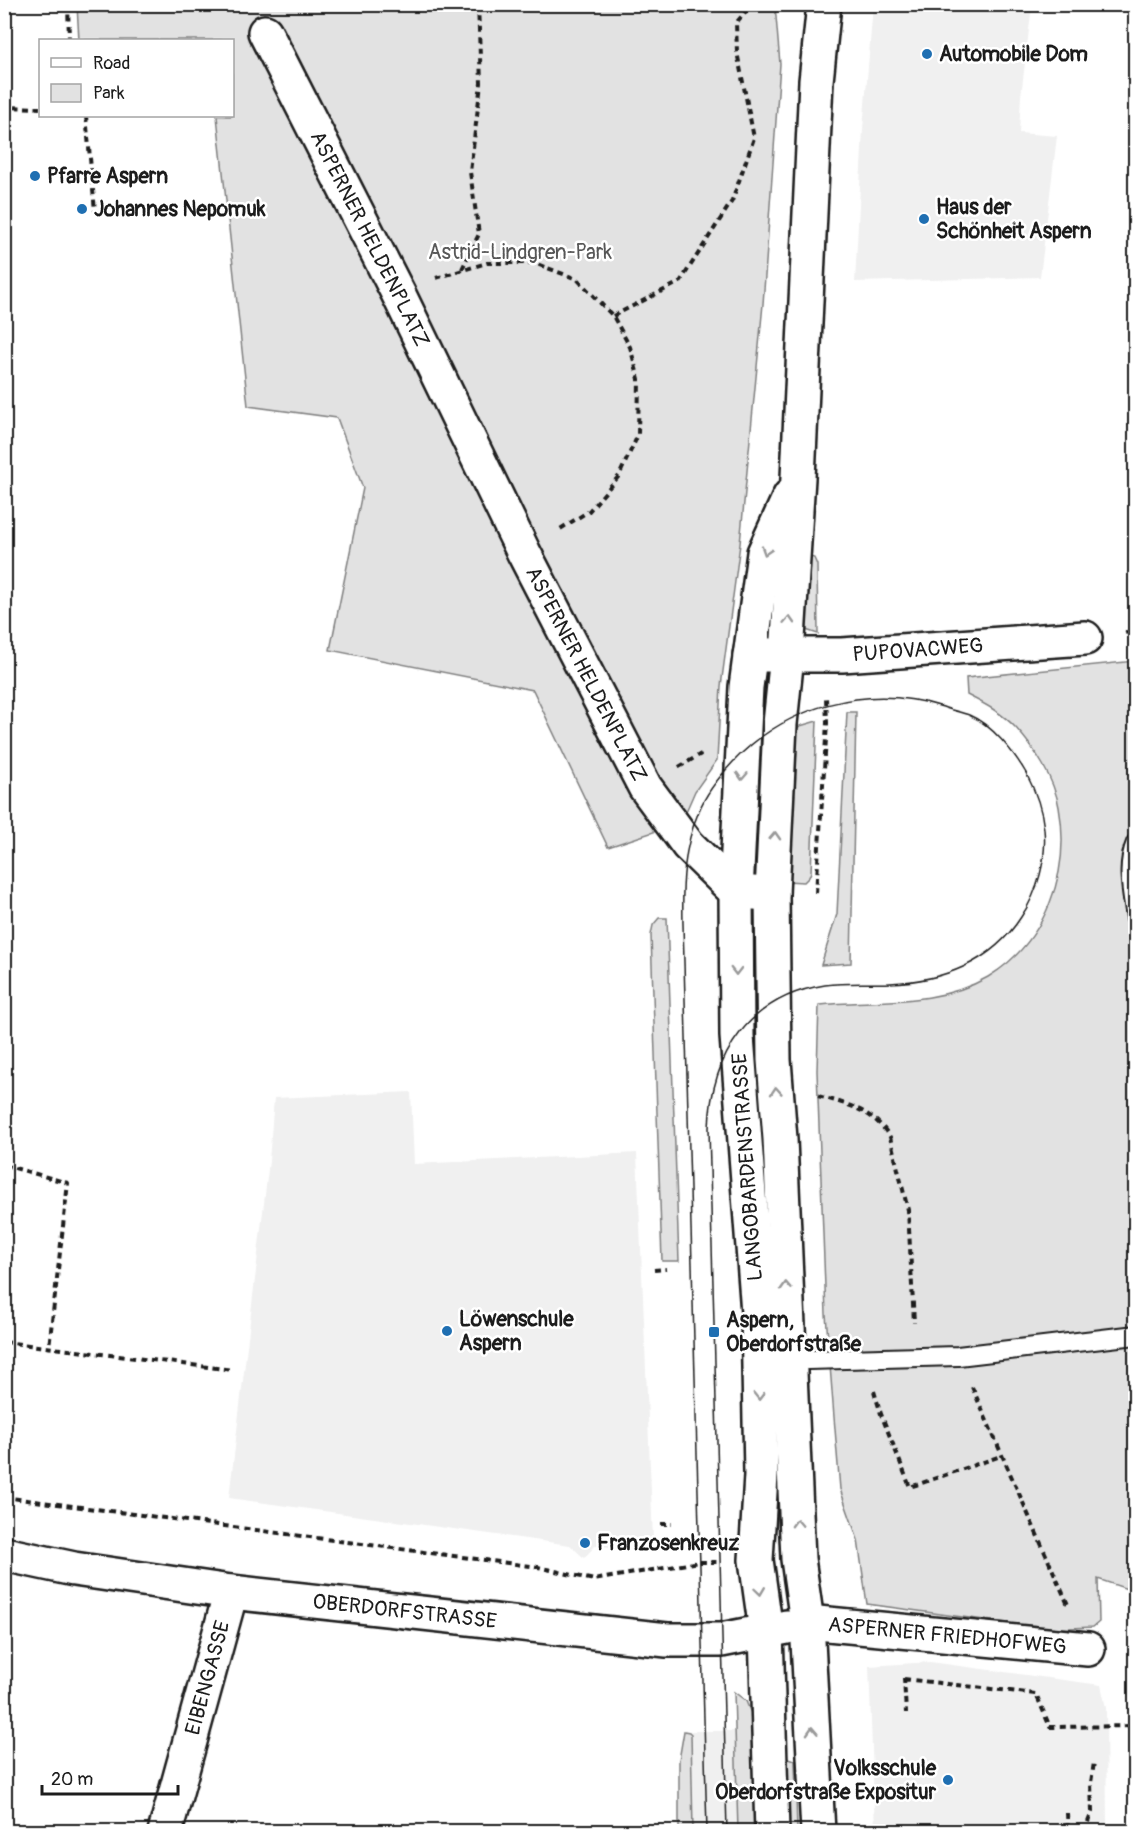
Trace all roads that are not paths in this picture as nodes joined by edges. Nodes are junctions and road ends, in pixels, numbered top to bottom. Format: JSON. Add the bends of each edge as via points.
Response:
{"nodes":[{"id":1,"x":824,"y":4,"type":"edge"},
{"id":2,"x":264,"y":32,"type":"dead end"},
{"id":3,"x":798,"y":478,"type":"junction"},
{"id":4,"x":1085,"y":638,"type":"dead end"},
{"id":5,"x":750,"y":655,"type":"junction"},
{"id":6,"x":787,"y":655,"type":"junction"},
{"id":7,"x":1136,"y":843,"type":"edge"},
{"id":8,"x":736,"y":892,"type":"junction"},
{"id":9,"x":772,"y":894,"type":"junction"},
{"id":10,"x":1136,"y":917,"type":"edge"},
{"id":11,"x":1136,"y":1335,"type":"edge"},
{"id":12,"x":774,"y":1359,"type":"junction"},
{"id":13,"x":4,"y":1554,"type":"edge"},
{"id":14,"x":231,"y":1592,"type":"junction"},
{"id":15,"x":807,"y":1622,"type":"junction"},
{"id":16,"x":766,"y":1631,"type":"junction"},
{"id":17,"x":1088,"y":1649,"type":"road end"},
{"id":18,"x":165,"y":1832,"type":"edge"},
{"id":19,"x":772,"y":1832,"type":"edge"},
{"id":20,"x":818,"y":1832,"type":"edge"}],
"edges":[{"from":1,"to":3,"type":"street","via":[[816,81]]},
{"from":2,"to":8,"type":"street","name":"ASPERNER HELDENPLATZ","via":[[645,788],[688,845]]},
{"from":3,"to":5,"type":"street","one_way":true,"via":[[764,553]]},
{"from":6,"to":3,"type":"street","one_way":true},
{"from":4,"to":6,"type":"street","name":"PUPOVACWEG","via":[[901,652]]},
{"from":5,"to":6,"type":"street","name":"PUPOVACWEG"},
{"from":5,"to":8,"type":"street","name":"LANGOBARDENSTRASSE","one_way":true,"via":[[743,718]]},
{"from":9,"to":6,"type":"street","one_way":true},
{"from":7,"to":10,"type":"lane","via":[[1130,860]]},
{"from":8,"to":9,"type":"street"},
{"from":8,"to":12,"type":"street","name":"LANGOBARDENSTRASSE","one_way":true,"via":[[736,1036],[756,1290]]},
{"from":12,"to":9,"type":"street","name":"LANGOBARDENSTRASSE","one_way":true,"via":[[780,1139],[774,1060]]},
{"from":11,"to":12,"type":"lane","via":[[958,1356]]},
{"from":15,"to":12,"type":"street","name":"LANGOBARDENSTRASSE","one_way":true},
{"from":12,"to":16,"type":"street","name":"LANGOBARDENSTRASSE","one_way":true,"via":[[760,1475],[756,1560]]},
{"from":13,"to":14,"type":"street","name":"OBERDORFSTRASSE","via":[[74,1569]]},
{"from":14,"to":16,"type":"street","name":"OBERDORFSTRASSE","via":[[667,1640],[722,1640]]},
{"from":14,"to":18,"type":"street","name":"EIBENGASSE"},
{"from":15,"to":16,"type":"street","name":"OBERDORFSTRASSE"},
{"from":15,"to":17,"type":"street","name":"ASPERNER FRIEDHOFWEG"},
{"from":20,"to":15,"type":"street","name":"LANGOBARDENSTRASSE","one_way":true},
{"from":16,"to":19,"type":"street","name":"LANGOBARDENSTRASSE"}]}
